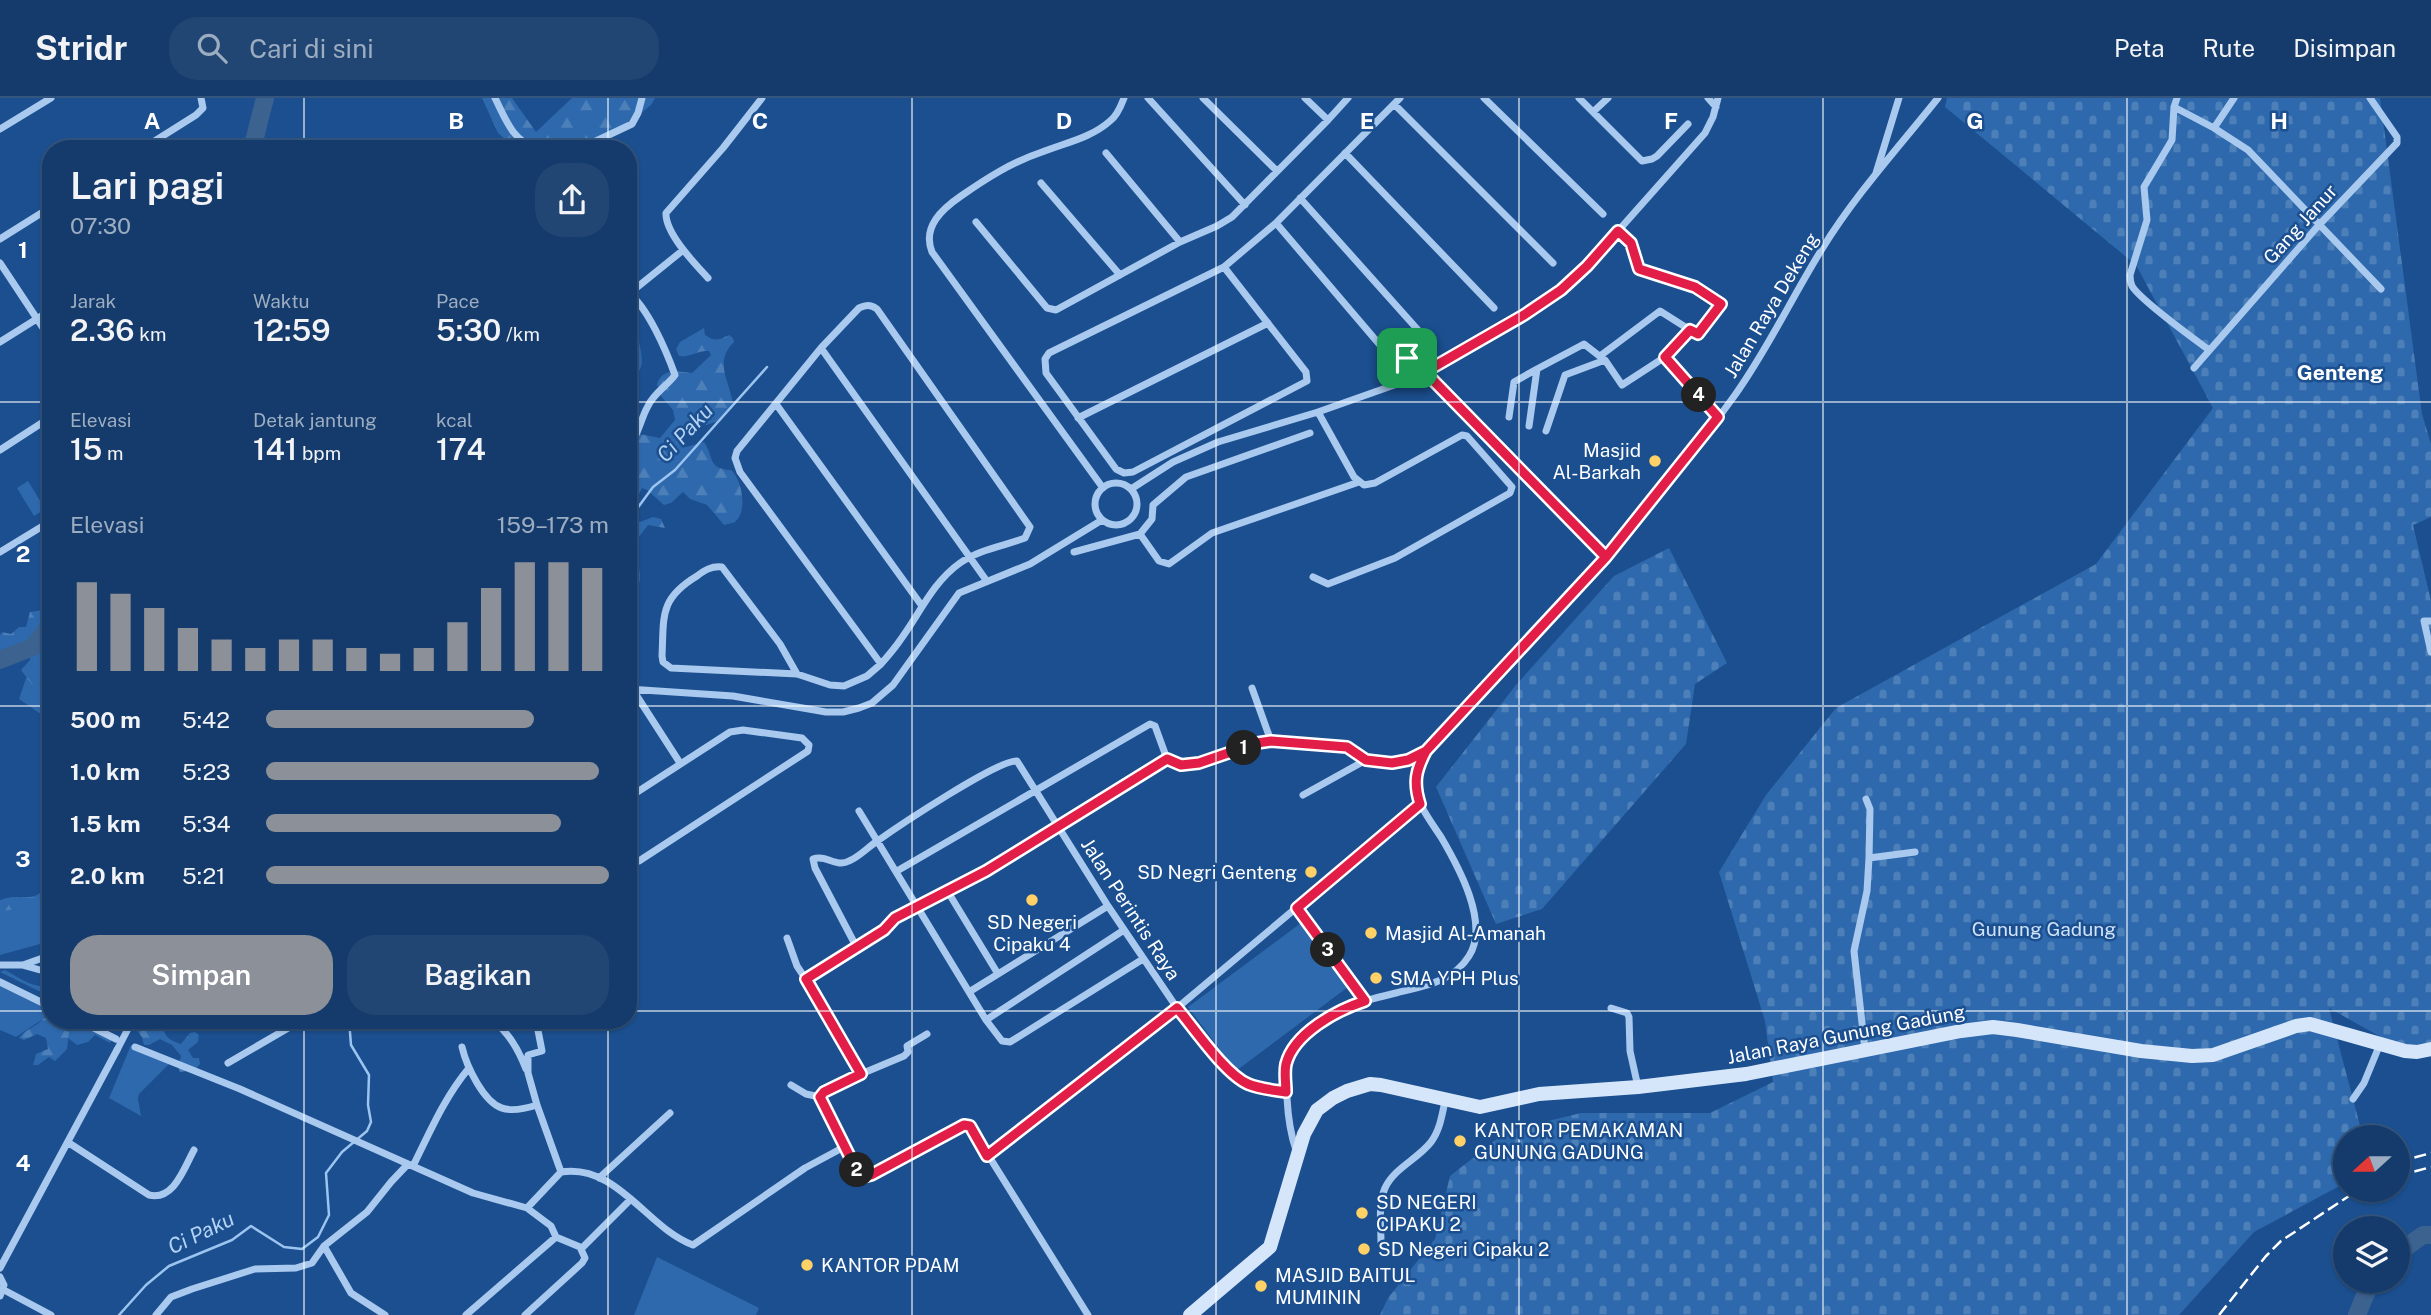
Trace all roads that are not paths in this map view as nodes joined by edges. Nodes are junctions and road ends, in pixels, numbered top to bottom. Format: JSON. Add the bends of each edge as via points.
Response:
{"nodes":[{"id":1,"x":51,"y":98,"type":"edge"},
{"id":2,"x":201,"y":98,"type":"edge"},
{"id":3,"x":495,"y":98,"type":"edge"},
{"id":4,"x":642,"y":98,"type":"edge"},
{"id":5,"x":762,"y":98,"type":"edge"},
{"id":6,"x":1124,"y":98,"type":"edge"},
{"id":7,"x":1149,"y":98,"type":"edge"},
{"id":8,"x":1203,"y":98,"type":"edge"},
{"id":9,"x":1305,"y":98,"type":"edge"},
{"id":10,"x":1348,"y":98,"type":"edge"},
{"id":11,"x":1484,"y":98,"type":"edge"},
{"id":12,"x":1579,"y":98,"type":"edge"},
{"id":13,"x":1608,"y":98,"type":"edge"},
{"id":14,"x":1707,"y":98,"type":"edge"},
{"id":15,"x":1899,"y":98,"type":"edge"},
{"id":16,"x":1938,"y":98,"type":"edge"},
{"id":17,"x":2177,"y":98,"type":"edge"},
{"id":18,"x":2234,"y":98,"type":"edge"},
{"id":19,"x":2370,"y":98,"type":"edge"},
{"id":20,"x":1397,"y":101,"type":"edge"},
{"id":21,"x":1717,"y":102,"type":"edge"},
{"id":22,"x":2174,"y":107,"type":"junction"},
{"id":23,"x":1593,"y":112,"type":"junction"},
{"id":24,"x":1328,"y":120,"type":"junction"},
{"id":25,"x":1688,"y":124,"type":"dead end"},
{"id":26,"x":2214,"y":128,"type":"junction"},
{"id":27,"x":0,"y":130,"type":"edge"},
{"id":28,"x":156,"y":140,"type":"edge"},
{"id":29,"x":520,"y":140,"type":"edge"},
{"id":30,"x":598,"y":140,"type":"edge"},
{"id":31,"x":1106,"y":153,"type":"dead end"},
{"id":32,"x":1345,"y":153,"type":"junction"},
{"id":33,"x":1277,"y":171,"type":"junction"},
{"id":34,"x":1875,"y":177,"type":"junction"},
{"id":35,"x":1041,"y":183,"type":"dead end"},
{"id":36,"x":1300,"y":198,"type":"junction"},
{"id":37,"x":1245,"y":205,"type":"junction"},
{"id":38,"x":42,"y":213,"type":"edge"},
{"id":39,"x":1603,"y":214,"type":"dead end"},
{"id":40,"x":976,"y":222,"type":"dead end"},
{"id":41,"x":1276,"y":223,"type":"junction"},
{"id":42,"x":2318,"y":226,"type":"junction"},
{"id":43,"x":1618,"y":231,"type":"junction"},
{"id":44,"x":0,"y":239,"type":"edge"},
{"id":45,"x":1180,"y":242,"type":"junction"},
{"id":46,"x":682,"y":251,"type":"junction"},
{"id":47,"x":0,"y":263,"type":"edge"},
{"id":48,"x":1553,"y":263,"type":"dead end"},
{"id":49,"x":1224,"y":267,"type":"junction"},
{"id":50,"x":1121,"y":275,"type":"junction"},
{"id":51,"x":708,"y":278,"type":"dead end"},
{"id":52,"x":637,"y":287,"type":"edge"},
{"id":53,"x":2381,"y":289,"type":"dead end"},
{"id":54,"x":637,"y":303,"type":"edge"},
{"id":55,"x":1494,"y":308,"type":"dead end"},
{"id":56,"x":42,"y":316,"type":"edge"},
{"id":57,"x":37,"y":319,"type":"junction"},
{"id":58,"x":1268,"y":323,"type":"junction"},
{"id":59,"x":42,"y":326,"type":"edge"},
{"id":60,"x":1690,"y":330,"type":"junction"},
{"id":61,"x":0,"y":342,"type":"edge"},
{"id":62,"x":821,"y":348,"type":"junction"},
{"id":63,"x":1419,"y":348,"type":"junction"},
{"id":64,"x":2209,"y":350,"type":"junction"},
{"id":65,"x":1665,"y":357,"type":"junction"},
{"id":66,"x":1407,"y":358,"type":"junction"},
{"id":67,"x":1603,"y":358,"type":"junction"},
{"id":68,"x":2194,"y":368,"type":"dead end"},
{"id":69,"x":1538,"y":369,"type":"junction"},
{"id":70,"x":1429,"y":370,"type":"junction"},
{"id":71,"x":1417,"y":377,"type":"junction"},
{"id":72,"x":776,"y":404,"type":"junction"},
{"id":73,"x":1318,"y":412,"type":"junction"},
{"id":74,"x":1509,"y":417,"type":"dead end"},
{"id":75,"x":1718,"y":417,"type":"junction"},
{"id":76,"x":1078,"y":418,"type":"junction"},
{"id":77,"x":42,"y":423,"type":"edge"},
{"id":78,"x":1530,"y":426,"type":"dead end"},
{"id":79,"x":1546,"y":431,"type":"dead end"},
{"id":80,"x":1310,"y":433,"type":"dead end"},
{"id":81,"x":637,"y":434,"type":"edge"},
{"id":82,"x":0,"y":450,"type":"edge"},
{"id":83,"x":1359,"y":482,"type":"junction"},
{"id":84,"x":1103,"y":488,"type":"junction"},
{"id":85,"x":1130,"y":489,"type":"junction"},
{"id":86,"x":1102,"y":520,"type":"junction"},
{"id":87,"x":42,"y":526,"type":"edge"},
{"id":88,"x":1140,"y":534,"type":"junction"},
{"id":89,"x":0,"y":552,"type":"edge"},
{"id":90,"x":1074,"y":552,"type":"dead end"},
{"id":91,"x":969,"y":557,"type":"junction"},
{"id":92,"x":1606,"y":557,"type":"junction"},
{"id":93,"x":1313,"y":577,"type":"dead end"},
{"id":94,"x":986,"y":580,"type":"junction"},
{"id":95,"x":922,"y":606,"type":"junction"},
{"id":96,"x":2431,"y":621,"type":"edge"},
{"id":97,"x":2431,"y":652,"type":"edge"},
{"id":98,"x":881,"y":664,"type":"junction"},
{"id":99,"x":797,"y":674,"type":"junction"},
{"id":100,"x":1252,"y":688,"type":"dead end"},
{"id":101,"x":637,"y":690,"type":"edge"},
{"id":102,"x":637,"y":699,"type":"edge"},
{"id":103,"x":1271,"y":741,"type":"junction"},
{"id":104,"x":1426,"y":751,"type":"junction"},
{"id":105,"x":1167,"y":759,"type":"junction"},
{"id":106,"x":1366,"y":760,"type":"junction"},
{"id":107,"x":680,"y":763,"type":"junction"},
{"id":108,"x":1036,"y":790,"type":"junction"},
{"id":109,"x":637,"y":792,"type":"edge"},
{"id":110,"x":1303,"y":795,"type":"dead end"},
{"id":111,"x":1866,"y":799,"type":"dead end"},
{"id":112,"x":1420,"y":804,"type":"junction"},
{"id":113,"x":859,"y":811,"type":"dead end"},
{"id":114,"x":1058,"y":827,"type":"junction"},
{"id":115,"x":877,"y":841,"type":"junction"},
{"id":116,"x":1915,"y":852,"type":"dead end"},
{"id":117,"x":1869,"y":858,"type":"junction"},
{"id":118,"x":637,"y":862,"type":"edge"},
{"id":119,"x":897,"y":872,"type":"junction"},
{"id":120,"x":948,"y":892,"type":"junction"},
{"id":121,"x":1108,"y":906,"type":"junction"},
{"id":122,"x":917,"y":907,"type":"junction"},
{"id":123,"x":1297,"y":908,"type":"junction"},
{"id":124,"x":1124,"y":930,"type":"junction"},
{"id":125,"x":787,"y":938,"type":"dead end"},
{"id":126,"x":857,"y":948,"type":"junction"},
{"id":127,"x":42,"y":958,"type":"edge"},
{"id":128,"x":1143,"y":959,"type":"junction"},
{"id":129,"x":0,"y":965,"type":"edge"},
{"id":130,"x":22,"y":965,"type":"junction"},
{"id":131,"x":42,"y":971,"type":"edge"},
{"id":132,"x":998,"y":974,"type":"junction"},
{"id":133,"x":806,"y":979,"type":"junction"},
{"id":134,"x":0,"y":982,"type":"edge"},
{"id":135,"x":969,"y":992,"type":"junction"},
{"id":136,"x":1365,"y":1001,"type":"junction"},
{"id":137,"x":42,"y":1003,"type":"edge"},
{"id":138,"x":1177,"y":1008,"type":"junction"},
{"id":139,"x":1611,"y":1008,"type":"dead end"},
{"id":140,"x":986,"y":1020,"type":"junction"},
{"id":141,"x":96,"y":1029,"type":"edge"},
{"id":142,"x":128,"y":1029,"type":"edge"},
{"id":143,"x":287,"y":1029,"type":"edge"},
{"id":144,"x":502,"y":1029,"type":"edge"},
{"id":145,"x":538,"y":1029,"type":"edge"},
{"id":146,"x":927,"y":1034,"type":"dead end"},
{"id":147,"x":116,"y":1039,"type":"dead end"},
{"id":148,"x":2380,"y":1044,"type":"junction"},
{"id":149,"x":135,"y":1047,"type":"dead end"},
{"id":150,"x":462,"y":1047,"type":"dead end"},
{"id":151,"x":2431,"y":1049,"type":"edge"},
{"id":152,"x":1865,"y":1051,"type":"junction"},
{"id":153,"x":228,"y":1063,"type":"dead end"},
{"id":154,"x":469,"y":1068,"type":"junction"},
{"id":155,"x":528,"y":1073,"type":"junction"},
{"id":156,"x":861,"y":1074,"type":"junction"},
{"id":157,"x":792,"y":1085,"type":"dead end"},
{"id":158,"x":1638,"y":1087,"type":"junction"},
{"id":159,"x":1286,"y":1092,"type":"junction"},
{"id":160,"x":820,"y":1097,"type":"junction"},
{"id":161,"x":2353,"y":1099,"type":"dead end"},
{"id":162,"x":1445,"y":1101,"type":"junction"},
{"id":163,"x":537,"y":1105,"type":"junction"},
{"id":164,"x":670,"y":1113,"type":"dead end"},
{"id":165,"x":69,"y":1143,"type":"junction"},
{"id":166,"x":844,"y":1147,"type":"junction"},
{"id":167,"x":194,"y":1150,"type":"dead end"},
{"id":168,"x":1297,"y":1154,"type":"junction"},
{"id":169,"x":987,"y":1156,"type":"junction"},
{"id":170,"x":410,"y":1165,"type":"junction"},
{"id":171,"x":561,"y":1172,"type":"junction"},
{"id":172,"x":599,"y":1178,"type":"junction"},
{"id":173,"x":631,"y":1199,"type":"junction"},
{"id":174,"x":527,"y":1208,"type":"junction"},
{"id":175,"x":556,"y":1237,"type":"junction"},
{"id":176,"x":1381,"y":1242,"type":"dead end"},
{"id":177,"x":324,"y":1246,"type":"junction"},
{"id":178,"x":582,"y":1248,"type":"junction"},
{"id":179,"x":0,"y":1268,"type":"edge"},
{"id":180,"x":0,"y":1277,"type":"edge"},
{"id":181,"x":2,"y":1293,"type":"edge"},
{"id":182,"x":51,"y":1315,"type":"edge"},
{"id":183,"x":156,"y":1315,"type":"edge"},
{"id":184,"x":385,"y":1315,"type":"edge"},
{"id":185,"x":466,"y":1315,"type":"edge"},
{"id":186,"x":525,"y":1315,"type":"edge"},
{"id":187,"x":1088,"y":1315,"type":"edge"},
{"id":188,"x":1190,"y":1315,"type":"edge"}],
"edges":[{"from":1,"to":27,"type":"street"},
{"from":2,"to":28,"type":"street","via":[[203,108],[196,115]]},
{"from":3,"to":29,"type":"street"},
{"from":4,"to":30,"type":"street","via":[[632,124]]},
{"from":5,"to":46,"type":"street","via":[[666,213]]},
{"from":6,"to":84,"type":"street","via":[[1112,120],[1091,134],[992,174],[948,205],[928,238],[932,252]]},
{"from":7,"to":37,"type":"street"},
{"from":8,"to":33,"type":"street"},
{"from":9,"to":24,"type":"street"},
{"from":10,"to":24,"type":"street"},
{"from":11,"to":39,"type":"street"},
{"from":12,"to":23,"type":"street"},
{"from":13,"to":23,"type":"street"},
{"from":14,"to":21,"type":"street"},
{"from":15,"to":34,"type":"street"},
{"from":16,"to":34,"type":"street","name":"Jalan Raya Dekeng"},
{"from":17,"to":22,"type":"street"},
{"from":18,"to":26,"type":"street"},
{"from":19,"to":42,"type":"street","name":"Gang Janur","via":[[2397,143]]},
{"from":20,"to":32,"type":"street"},
{"from":20,"to":48,"type":"street"},
{"from":21,"to":43,"type":"street","via":[[1704,133]]},
{"from":22,"to":26,"type":"street"},
{"from":22,"to":64,"type":"street","via":[[2172,140],[2144,187],[2147,220],[2130,282]]},
{"from":23,"to":25,"type":"street","via":[[1642,161],[1657,156]]},
{"from":24,"to":33,"type":"street"},
{"from":26,"to":42,"type":"street","via":[[2248,150]]},
{"from":31,"to":45,"type":"street"},
{"from":32,"to":36,"type":"street"},
{"from":32,"to":55,"type":"street"},
{"from":33,"to":37,"type":"street"},
{"from":34,"to":75,"type":"street","name":"Jalan Raya Dekeng","via":[[1822,248],[1737,393]]},
{"from":35,"to":50,"type":"street"},
{"from":36,"to":41,"type":"street"},
{"from":36,"to":63,"type":"street","via":[[1418,330],[1424,341]]},
{"from":37,"to":45,"type":"street","via":[[1217,226]]},
{"from":38,"to":44,"type":"street"},
{"from":40,"to":50,"type":"street","via":[[1051,310]]},
{"from":41,"to":49,"type":"street"},
{"from":41,"to":66,"type":"street","via":[[1391,358]]},
{"from":42,"to":53,"type":"street"},
{"from":42,"to":64,"type":"street","name":"Gang Janur"},
{"from":43,"to":60,"type":"street","via":[[1631,243],[1639,269],[1695,287],[1721,304],[1698,334]]},
{"from":43,"to":70,"type":"street","via":[[1561,290]]},
{"from":45,"to":50,"type":"street"},
{"from":46,"to":51,"type":"street"},
{"from":46,"to":52,"type":"street"},
{"from":47,"to":57,"type":"street"},
{"from":49,"to":58,"type":"street"},
{"from":49,"to":76,"type":"street","via":[[1049,353],[1046,373]]},
{"from":54,"to":81,"type":"street","via":[[648,316],[675,375],[645,409]]},
{"from":56,"to":57,"type":"street"},
{"from":57,"to":59,"type":"street"},
{"from":57,"to":61,"type":"street"},
{"from":58,"to":76,"type":"street"},
{"from":58,"to":76,"type":"street","via":[[1306,372],[1304,385],[1133,472],[1116,470]]},
{"from":60,"to":65,"type":"street"},
{"from":60,"to":67,"type":"street","via":[[1660,311]]},
{"from":62,"to":72,"type":"street"},
{"from":62,"to":91,"type":"street"},
{"from":62,"to":91,"type":"street","via":[[859,309],[871,305],[877,309],[1028,521],[1026,538]]},
{"from":63,"to":66,"type":"street"},
{"from":63,"to":70,"type":"street"},
{"from":64,"to":68,"type":"street","name":"Gang Janur"},
{"from":65,"to":67,"type":"street","via":[[1622,385]]},
{"from":65,"to":75,"type":"street"},
{"from":66,"to":71,"type":"street"},
{"from":67,"to":69,"type":"street","via":[[1584,344]]},
{"from":67,"to":79,"type":"street","via":[[1565,375]]},
{"from":69,"to":74,"type":"street","via":[[1514,382]]},
{"from":69,"to":78,"type":"street"},
{"from":70,"to":71,"type":"street"},
{"from":70,"to":92,"type":"street"},
{"from":71,"to":73,"type":"street"},
{"from":72,"to":95,"type":"street"},
{"from":72,"to":98,"type":"street","via":[[737,451],[737,465]]},
{"from":73,"to":83,"type":"street"},
{"from":73,"to":85,"type":"street","via":[[1218,442],[1173,462]]},
{"from":75,"to":92,"type":"street","name":"Jalan Raya Dekeng"},
{"from":77,"to":82,"type":"street"},
{"from":80,"to":88,"type":"street","via":[[1185,477],[1153,505],[1152,519]]},
{"from":83,"to":88,"type":"street","via":[[1213,533],[1169,564],[1159,561]]},
{"from":83,"to":93,"type":"street","via":[[1375,483],[1462,435],[1512,487],[1510,493],[1395,558],[1328,584]]},
{"from":84,"to":85,"type":"street","via":[[1117,484]]},
{"from":84,"to":86,"type":"street","via":[[1095,504]]},
{"from":85,"to":86,"type":"street","via":[[1137,507],[1131,519],[1120,525]]},
{"from":86,"to":94,"type":"street","via":[[1030,564]]},
{"from":87,"to":89,"type":"street"},
{"from":88,"to":90,"type":"street"},
{"from":91,"to":94,"type":"street"},
{"from":91,"to":95,"type":"street","via":[[951,570]]},
{"from":92,"to":104,"type":"street","name":"Jalan Raya Dekeng"},
{"from":94,"to":101,"type":"street","via":[[959,593],[893,685],[859,708],[826,712],[733,696]]},
{"from":95,"to":98,"type":"street"},
{"from":96,"to":97,"type":"street","via":[[2424,621]]},
{"from":98,"to":99,"type":"street","via":[[844,686]]},
{"from":99,"to":99,"type":"street","via":[[722,567],[708,568],[671,597],[665,612],[662,656],[667,666]]},
{"from":100,"to":103,"type":"street"},
{"from":102,"to":107,"type":"street"},
{"from":103,"to":105,"type":"street","via":[[1199,763],[1181,765]]},
{"from":103,"to":106,"type":"street","via":[[1347,747]]},
{"from":104,"to":106,"type":"street","via":[[1392,763]]},
{"from":104,"to":112,"type":"street","name":"Jalan Raya Dekeng","via":[[1416,771]]},
{"from":105,"to":108,"type":"street","via":[[1150,724]]},
{"from":105,"to":114,"type":"street"},
{"from":106,"to":110,"type":"street"},
{"from":107,"to":109,"type":"street"},
{"from":107,"to":118,"type":"street","via":[[735,731],[802,738],[809,745],[808,751]]},
{"from":108,"to":114,"type":"street","name":"Jalan Perintis Raya"},
{"from":108,"to":115,"type":"street","name":"Jalan Perintis Raya","via":[[1020,764],[1010,761]]},
{"from":108,"to":119,"type":"street"},
{"from":111,"to":117,"type":"street"},
{"from":112,"to":123,"type":"street"},
{"from":112,"to":136,"type":"street","name":"Jalan Raya Dekeng","via":[[1467,891],[1475,916],[1476,942],[1450,976]]},
{"from":113,"to":115,"type":"street"},
{"from":114,"to":120,"type":"street"},
{"from":114,"to":121,"type":"street","name":"Jalan Perintis Raya"},
{"from":115,"to":119,"type":"street"},
{"from":115,"to":126,"type":"street","name":"Jalan Perintis Raya","via":[[846,863],[819,857],[813,861]]},
{"from":116,"to":117,"type":"street"},
{"from":117,"to":152,"type":"street","via":[[1854,951]]},
{"from":119,"to":122,"type":"street"},
{"from":120,"to":122,"type":"street"},
{"from":120,"to":132,"type":"street"},
{"from":121,"to":124,"type":"street","name":"Jalan Perintis Raya"},
{"from":121,"to":132,"type":"street"},
{"from":122,"to":126,"type":"street"},
{"from":122,"to":135,"type":"street"},
{"from":123,"to":136,"type":"street"},
{"from":123,"to":138,"type":"street"},
{"from":124,"to":128,"type":"street","name":"Jalan Perintis Raya"},
{"from":124,"to":140,"type":"street"},
{"from":125,"to":133,"type":"street"},
{"from":126,"to":133,"type":"street"},
{"from":127,"to":130,"type":"street"},
{"from":128,"to":138,"type":"street","name":"Jalan Perintis Raya"},
{"from":128,"to":140,"type":"street","via":[[1010,1042],[1002,1041]]},
{"from":129,"to":130,"type":"street"},
{"from":130,"to":131,"type":"street"},
{"from":132,"to":135,"type":"street"},
{"from":133,"to":156,"type":"street"},
{"from":134,"to":137,"type":"street"},
{"from":135,"to":140,"type":"street"},
{"from":136,"to":159,"type":"street","name":"Jalan Raya Dekeng","via":[[1343,1008],[1293,1048],[1286,1065]]},
{"from":138,"to":159,"type":"street","name":"Jalan Perintis Raya","via":[[1242,1081]]},
{"from":138,"to":169,"type":"street"},
{"from":139,"to":158,"type":"street","via":[[1629,1017]]},
{"from":141,"to":147,"type":"street"},
{"from":142,"to":165,"type":"street","bridge":true},
{"from":143,"to":153,"type":"street"},
{"from":144,"to":155,"type":"street"},
{"from":145,"to":155,"type":"street","via":[[542,1051],[528,1055]]},
{"from":146,"to":156,"type":"street","via":[[906,1046],[904,1056]]},
{"from":148,"to":151,"type":"street","name":"Jalan Raya Gunung Gadung","via":[[2405,1051]]},
{"from":148,"to":152,"type":"street","name":"Jalan Raya Gunung Gadung","via":[[2310,1024],[2213,1055],[2192,1056],[1993,1027]]},
{"from":148,"to":161,"type":"street"},
{"from":149,"to":170,"type":"street"},
{"from":150,"to":154,"type":"street"},
{"from":152,"to":158,"type":"street","name":"Jalan Raya Gunung Gadung","via":[[1746,1074]]},
{"from":154,"to":163,"type":"street","via":[[488,1101],[502,1109]]},
{"from":154,"to":170,"type":"street","via":[[455,1084]]},
{"from":155,"to":163,"type":"street"},
{"from":156,"to":160,"type":"street"},
{"from":157,"to":160,"type":"street"},
{"from":158,"to":162,"type":"street","name":"Jalan Raya Gunung Gadung","via":[[1539,1094],[1480,1107]]},
{"from":159,"to":168,"type":"street","name":"Jalan Raya Dekeng"},
{"from":160,"to":166,"type":"street"},
{"from":162,"to":168,"type":"street","name":"Jalan Raya Gunung Gadung","via":[[1381,1085],[1347,1091],[1317,1110]]},
{"from":162,"to":176,"type":"street","via":[[1431,1142],[1385,1187]]},
{"from":163,"to":171,"type":"street"},
{"from":164,"to":172,"type":"street"},
{"from":165,"to":167,"type":"street","via":[[156,1197],[172,1190]]},
{"from":165,"to":179,"type":"street"},
{"from":166,"to":169,"type":"street","via":[[859,1175],[867,1177],[964,1125],[970,1126]]},
{"from":166,"to":173,"type":"street","via":[[805,1168],[693,1245]]},
{"from":168,"to":188,"type":"street","name":"Jalan Raya Gunung Gadung","via":[[1270,1247]]},
{"from":169,"to":187,"type":"street"},
{"from":170,"to":174,"type":"street","via":[[473,1193]]},
{"from":170,"to":177,"type":"street","via":[[367,1212]]},
{"from":171,"to":172,"type":"street"},
{"from":171,"to":174,"type":"street"},
{"from":172,"to":173,"type":"street"},
{"from":173,"to":178,"type":"street"},
{"from":174,"to":175,"type":"street","via":[[551,1226]]},
{"from":175,"to":178,"type":"street"},
{"from":175,"to":185,"type":"street"},
{"from":177,"to":183,"type":"street","via":[[312,1264],[265,1267],[217,1281],[172,1297]]},
{"from":177,"to":184,"type":"street","via":[[351,1293]]},
{"from":178,"to":186,"type":"street","via":[[582,1263]]},
{"from":180,"to":181,"type":"street"},
{"from":181,"to":182,"type":"street"}]}
